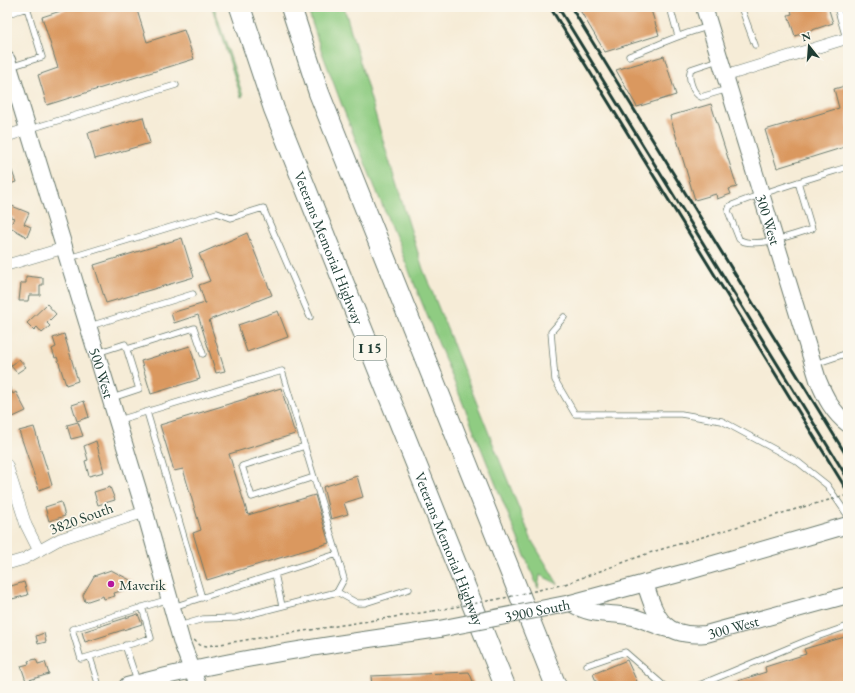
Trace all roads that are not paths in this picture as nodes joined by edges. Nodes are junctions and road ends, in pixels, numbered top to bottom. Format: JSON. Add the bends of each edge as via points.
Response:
{"nodes":[{"id":1,"x":240,"y":7,"type":"edge"},
{"id":2,"x":291,"y":7,"type":"edge"},
{"id":3,"x":670,"y":7,"type":"edge"},
{"id":4,"x":704,"y":7,"type":"edge"},
{"id":5,"x":741,"y":7,"type":"edge"},
{"id":6,"x":837,"y":7,"type":"edge"},
{"id":7,"x":7,"y":14,"type":"edge"},
{"id":8,"x":710,"y":26,"type":"junction"},
{"id":9,"x":678,"y":36,"type":"junction"},
{"id":10,"x":847,"y":38,"type":"edge"},
{"id":11,"x":755,"y":45,"type":"dead end"},
{"id":12,"x":629,"y":56,"type":"dead end"},
{"id":13,"x":720,"y":59,"type":"junction"},
{"id":14,"x":8,"y":64,"type":"edge"},
{"id":15,"x":727,"y":82,"type":"junction"},
{"id":16,"x":176,"y":85,"type":"dead end"},
{"id":17,"x":28,"y":129,"type":"junction"},
{"id":18,"x":7,"y":136,"type":"edge"},
{"id":19,"x":848,"y":167,"type":"edge"},
{"id":20,"x":798,"y":182,"type":"junction"},
{"id":21,"x":761,"y":194,"type":"junction"},
{"id":22,"x":775,"y":240,"type":"junction"},
{"id":23,"x":66,"y":253,"type":"junction"},
{"id":24,"x":7,"y":265,"type":"edge"},
{"id":25,"x":193,"y":294,"type":"dead end"},
{"id":26,"x":310,"y":317,"type":"dead end"},
{"id":27,"x":564,"y":317,"type":"dead end"},
{"id":28,"x":88,"y":327,"type":"junction"},
{"id":29,"x":127,"y":348,"type":"junction"},
{"id":30,"x":96,"y":353,"type":"junction"},
{"id":31,"x":848,"y":353,"type":"edge"},
{"id":32,"x":203,"y":354,"type":"dead end"},
{"id":33,"x":813,"y":365,"type":"junction"},
{"id":34,"x":110,"y":399,"type":"junction"},
{"id":35,"x":147,"y":412,"type":"junction"},
{"id":36,"x":117,"y":421,"type":"junction"},
{"id":37,"x":848,"y":424,"type":"edge"},
{"id":38,"x":305,"y":446,"type":"junction"},
{"id":39,"x":7,"y":465,"type":"edge"},
{"id":40,"x":314,"y":477,"type":"junction"},
{"id":41,"x":145,"y":512,"type":"junction"},
{"id":42,"x":848,"y":516,"type":"edge"},
{"id":43,"x":848,"y":525,"type":"edge"},
{"id":44,"x":39,"y":551,"type":"junction"},
{"id":45,"x":337,"y":554,"type":"junction"},
{"id":46,"x":7,"y":564,"type":"edge"},
{"id":47,"x":274,"y":574,"type":"junction"},
{"id":48,"x":645,"y":583,"type":"junction"},
{"id":49,"x":409,"y":589,"type":"dead end"},
{"id":50,"x":337,"y":592,"type":"junction"},
{"id":51,"x":848,"y":595,"type":"edge"},
{"id":52,"x":202,"y":598,"type":"junction"},
{"id":53,"x":170,"y":603,"type":"junction"},
{"id":54,"x":571,"y":603,"type":"junction"},
{"id":55,"x":282,"y":606,"type":"junction"},
{"id":56,"x":142,"y":607,"type":"junction"},
{"id":57,"x":848,"y":626,"type":"edge"},
{"id":58,"x":178,"y":627,"type":"junction"},
{"id":59,"x":670,"y":629,"type":"junction"},
{"id":60,"x":125,"y":646,"type":"junction"},
{"id":61,"x":90,"y":657,"type":"junction"},
{"id":62,"x":587,"y":665,"type":"dead end"},
{"id":63,"x":192,"y":670,"type":"junction"},
{"id":64,"x":132,"y":685,"type":"edge"},
{"id":65,"x":99,"y":686,"type":"edge"},
{"id":66,"x":198,"y":686,"type":"edge"},
{"id":67,"x":505,"y":686,"type":"edge"},
{"id":68,"x":556,"y":686,"type":"edge"},
{"id":69,"x":664,"y":686,"type":"edge"},
{"id":70,"x":697,"y":686,"type":"edge"}],
"edges":[{"from":1,"to":67,"type":"highway","name":"Veterans Memorial Highway","number":"I 15","via":[[274,109]]},
{"from":2,"to":68,"type":"highway","via":[[319,92]]},
{"from":3,"to":9,"type":"lane"},
{"from":4,"to":8,"type":"main road","name":"300 West"},
{"from":5,"to":11,"type":"lane"},
{"from":6,"to":10,"type":"lane"},
{"from":7,"to":14,"type":"lane","via":[[27,8],[42,57]]},
{"from":8,"to":9,"type":"lane"},
{"from":8,"to":13,"type":"main road","name":"300 West"},
{"from":9,"to":12,"type":"lane"},
{"from":10,"to":15,"type":"street"},
{"from":13,"to":15,"type":"main road","name":"300 West"},
{"from":13,"to":15,"type":"lane","via":[[691,69],[689,74],[695,93],[701,97]]},
{"from":14,"to":17,"type":"main road","name":"500 West"},
{"from":15,"to":21,"type":"main road","name":"300 West"},
{"from":16,"to":17,"type":"lane"},
{"from":17,"to":18,"type":"street"},
{"from":17,"to":23,"type":"main road","name":"500 West"},
{"from":19,"to":20,"type":"lane"},
{"from":20,"to":21,"type":"lane"},
{"from":20,"to":22,"type":"lane","via":[[812,229]]},
{"from":21,"to":22,"type":"main road","name":"300 West"},
{"from":21,"to":22,"type":"lane","via":[[730,206],[730,219],[740,240],[747,243]]},
{"from":22,"to":33,"type":"main road","name":"300 West"},
{"from":23,"to":24,"type":"street"},
{"from":23,"to":26,"type":"lane","via":[[217,213],[231,218],[263,208]]},
{"from":23,"to":28,"type":"main road","name":"500 West"},
{"from":25,"to":28,"type":"lane"},
{"from":27,"to":42,"type":"lane","via":[[551,332],[555,380],[575,414],[680,414],[722,421],[798,462],[827,485]]},
{"from":28,"to":30,"type":"main road","name":"500 West"},
{"from":29,"to":30,"type":"lane","via":[[126,344]]},
{"from":29,"to":32,"type":"lane","via":[[194,328]]},
{"from":29,"to":34,"type":"lane","via":[[139,389]]},
{"from":30,"to":34,"type":"main road","name":"500 West"},
{"from":31,"to":33,"type":"lane"},
{"from":33,"to":37,"type":"main road","name":"300 West","via":[[826,398],[836,413]]},
{"from":34,"to":36,"type":"main road","name":"500 West"},
{"from":35,"to":36,"type":"lane"},
{"from":35,"to":38,"type":"lane","via":[[282,371]]},
{"from":35,"to":52,"type":"lane"},
{"from":36,"to":41,"type":"main road","name":"500 West"},
{"from":38,"to":40,"type":"lane"},
{"from":38,"to":40,"type":"lane","via":[[242,466],[252,497]]},
{"from":39,"to":44,"type":"street","via":[[26,525]]},
{"from":40,"to":45,"type":"lane"},
{"from":41,"to":44,"type":"street","name":"3820 South","via":[[60,539]]},
{"from":41,"to":53,"type":"main road","name":"500 West"},
{"from":43,"to":48,"type":"main road","name":"3900 South"},
{"from":44,"to":46,"type":"street","name":"3820 South"},
{"from":45,"to":47,"type":"lane"},
{"from":45,"to":50,"type":"lane","via":[[344,579]]},
{"from":47,"to":52,"type":"lane"},
{"from":47,"to":55,"type":"lane"},
{"from":48,"to":54,"type":"main road","name":"3900 South"},
{"from":48,"to":59,"type":"main road","via":[[657,617]]},
{"from":49,"to":50,"type":"lane","via":[[365,603],[357,603]]},
{"from":50,"to":55,"type":"lane"},
{"from":51,"to":59,"type":"main road","name":"300 West","via":[[706,634],[688,634]]},
{"from":52,"to":53,"type":"lane"},
{"from":53,"to":56,"type":"lane"},
{"from":53,"to":58,"type":"main road","name":"500 West"},
{"from":54,"to":59,"type":"main road","name":"300 West","via":[[596,614],[633,617]]},
{"from":54,"to":63,"type":"main road","name":"3900 South","bridge":true,"via":[[439,629],[305,649]]},
{"from":55,"to":58,"type":"lane","via":[[236,618],[203,620]]},
{"from":56,"to":60,"type":"lane","via":[[151,638]]},
{"from":56,"to":61,"type":"lane","via":[[72,629],[81,659]]},
{"from":57,"to":70,"type":"lane","via":[[801,642]]},
{"from":58,"to":63,"type":"main road","name":"500 West"},
{"from":60,"to":61,"type":"lane"},
{"from":60,"to":64,"type":"lane"},
{"from":61,"to":65,"type":"lane"},
{"from":62,"to":69,"type":"lane","via":[[626,652]]},
{"from":63,"to":64,"type":"main road","name":"3900 South"},
{"from":63,"to":66,"type":"main road","name":"500 West"}]}
